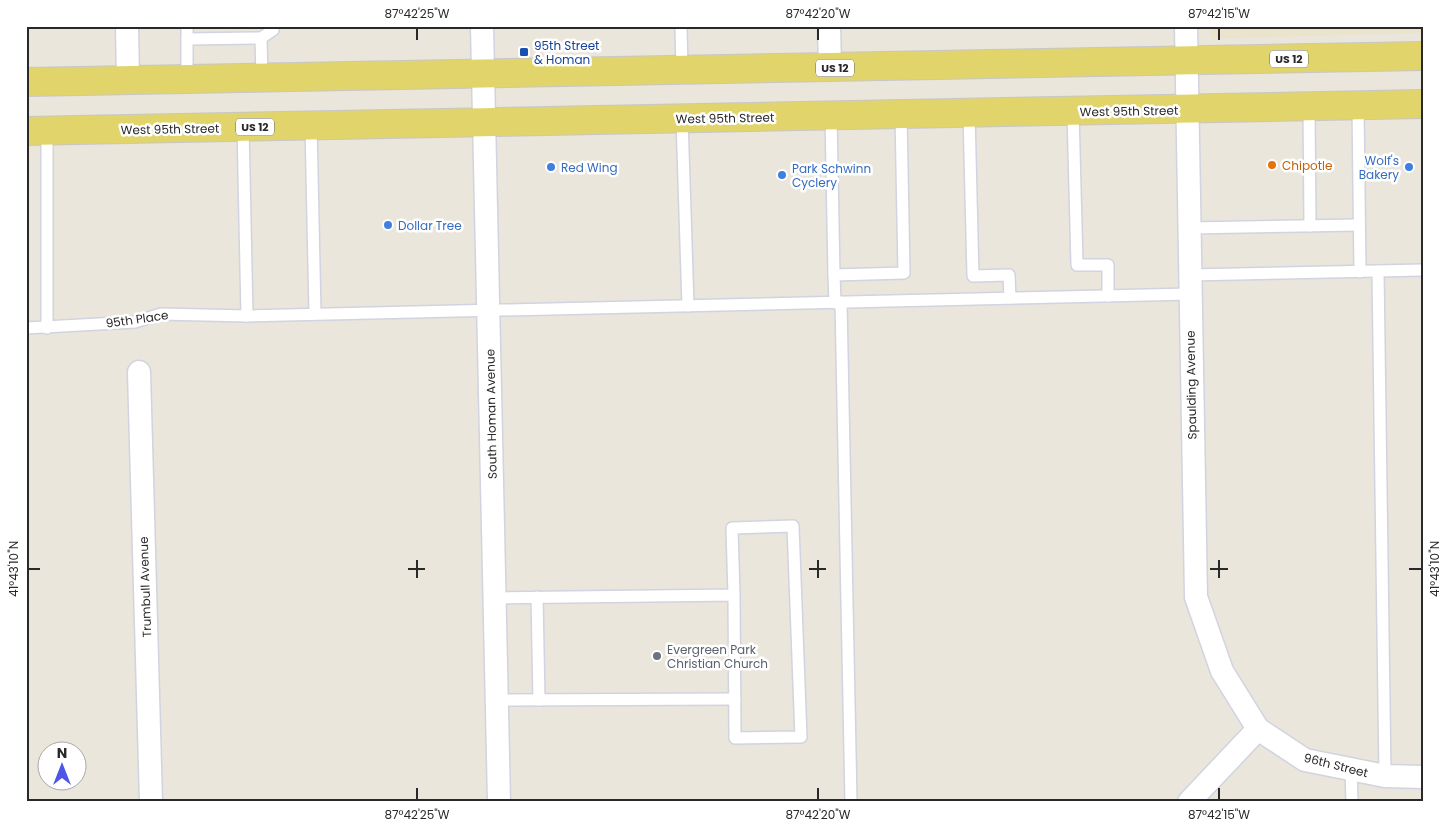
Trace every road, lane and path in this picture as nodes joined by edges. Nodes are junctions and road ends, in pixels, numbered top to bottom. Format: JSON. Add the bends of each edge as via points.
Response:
{"nodes":[{"id":1,"x":127,"y":26,"type":"edge"},
{"id":2,"x":187,"y":26,"type":"edge"},
{"id":3,"x":273,"y":26,"type":"edge"},
{"id":4,"x":482,"y":26,"type":"edge"},
{"id":5,"x":681,"y":26,"type":"edge"},
{"id":6,"x":829,"y":26,"type":"edge"},
{"id":7,"x":1186,"y":26,"type":"edge"},
{"id":8,"x":261,"y":38,"type":"junction"},
{"id":9,"x":187,"y":39,"type":"junction"},
{"id":10,"x":1423,"y":56,"type":"edge"},
{"id":11,"x":1187,"y":61,"type":"junction"},
{"id":12,"x":830,"y":68,"type":"junction"},
{"id":13,"x":682,"y":70,"type":"junction"},
{"id":14,"x":483,"y":74,"type":"junction"},
{"id":15,"x":262,"y":78,"type":"junction"},
{"id":16,"x":187,"y":80,"type":"junction"},
{"id":17,"x":128,"y":81,"type":"junction"},
{"id":18,"x":26,"y":82,"type":"edge"},
{"id":19,"x":1423,"y":104,"type":"edge"},
{"id":20,"x":1358,"y":106,"type":"junction"},
{"id":21,"x":1309,"y":107,"type":"junction"},
{"id":22,"x":1188,"y":110,"type":"junction"},
{"id":23,"x":1074,"y":112,"type":"junction"},
{"id":24,"x":970,"y":114,"type":"junction"},
{"id":25,"x":901,"y":115,"type":"junction"},
{"id":26,"x":831,"y":116,"type":"junction"},
{"id":27,"x":682,"y":119,"type":"junction"},
{"id":28,"x":484,"y":123,"type":"junction"},
{"id":29,"x":311,"y":126,"type":"junction"},
{"id":30,"x":243,"y":127,"type":"junction"},
{"id":31,"x":37,"y":131,"type":"edge"},
{"id":32,"x":1310,"y":226,"type":"junction"},
{"id":33,"x":1359,"y":226,"type":"junction"},
{"id":34,"x":1189,"y":228,"type":"junction"},
{"id":35,"x":1423,"y":270,"type":"edge"},
{"id":36,"x":1378,"y":271,"type":"junction"},
{"id":37,"x":1360,"y":272,"type":"junction"},
{"id":38,"x":834,"y":275,"type":"junction"},
{"id":39,"x":1190,"y":285,"type":"junction"},
{"id":40,"x":1108,"y":296,"type":"junction"},
{"id":41,"x":1010,"y":298,"type":"junction"},
{"id":42,"x":838,"y":302,"type":"junction"},
{"id":43,"x":688,"y":306,"type":"junction"},
{"id":44,"x":488,"y":310,"type":"junction"},
{"id":45,"x":315,"y":314,"type":"junction"},
{"id":46,"x":247,"y":316,"type":"junction"},
{"id":47,"x":26,"y":328,"type":"edge"},
{"id":48,"x":47,"y":328,"type":"junction"},
{"id":49,"x":139,"y":372,"type":"dead end"},
{"id":50,"x":734,"y":595,"type":"junction"},
{"id":51,"x":495,"y":598,"type":"junction"},
{"id":52,"x":537,"y":598,"type":"junction"},
{"id":53,"x":735,"y":699,"type":"junction"},
{"id":54,"x":497,"y":700,"type":"junction"},
{"id":55,"x":539,"y":700,"type":"junction"},
{"id":56,"x":1258,"y":729,"type":"junction"},
{"id":57,"x":1351,"y":769,"type":"junction"},
{"id":58,"x":1384,"y":776,"type":"junction"},
{"id":59,"x":1423,"y":777,"type":"edge"},
{"id":60,"x":151,"y":802,"type":"edge"},
{"id":61,"x":499,"y":802,"type":"edge"},
{"id":62,"x":851,"y":802,"type":"edge"},
{"id":63,"x":1189,"y":802,"type":"edge"},
{"id":64,"x":1352,"y":802,"type":"edge"}],
"edges":[{"from":1,"to":17,"type":"street"},
{"from":2,"to":9,"type":"lane"},
{"from":3,"to":8,"type":"lane","via":[[273,30]]},
{"from":4,"to":14,"type":"street","name":"South Homan Avenue"},
{"from":5,"to":13,"type":"lane"},
{"from":6,"to":12,"type":"street"},
{"from":7,"to":11,"type":"street","name":"Spaulding Avenue"},
{"from":8,"to":9,"type":"lane"},
{"from":8,"to":15,"type":"lane"},
{"from":9,"to":16,"type":"lane"},
{"from":10,"to":11,"type":"main road","number":"US 12"},
{"from":11,"to":12,"type":"main road","number":"US 12"},
{"from":11,"to":22,"type":"street","name":"Spaulding Avenue"},
{"from":12,"to":13,"type":"main road","number":"US 12"},
{"from":13,"to":14,"type":"main road","number":"US 12"},
{"from":14,"to":15,"type":"main road","number":"US 12"},
{"from":14,"to":28,"type":"street","name":"South Homan Avenue"},
{"from":15,"to":16,"type":"main road","number":"US 12"},
{"from":16,"to":17,"type":"main road","number":"US 12"},
{"from":17,"to":18,"type":"main road","number":"US 12"},
{"from":19,"to":20,"type":"main road","name":"West 95th Street","number":"US 12"},
{"from":20,"to":21,"type":"main road","name":"West 95th Street","number":"US 12"},
{"from":20,"to":33,"type":"lane"},
{"from":21,"to":22,"type":"main road","name":"West 95th Street","number":"US 12"},
{"from":21,"to":32,"type":"lane"},
{"from":22,"to":23,"type":"main road","name":"West 95th Street","number":"US 12"},
{"from":22,"to":34,"type":"street","name":"Spaulding Avenue"},
{"from":23,"to":24,"type":"main road","name":"West 95th Street","number":"US 12"},
{"from":23,"to":40,"type":"lane","via":[[1077,265],[1108,265]]},
{"from":24,"to":25,"type":"main road","name":"West 95th Street","number":"US 12"},
{"from":24,"to":41,"type":"lane","via":[[973,276],[1009,275]]},
{"from":25,"to":26,"type":"main road","name":"West 95th Street","number":"US 12"},
{"from":25,"to":38,"type":"lane","via":[[904,273]]},
{"from":26,"to":27,"type":"main road","name":"West 95th Street","number":"US 12"},
{"from":26,"to":38,"type":"lane"},
{"from":27,"to":28,"type":"main road","name":"West 95th Street","number":"US 12"},
{"from":27,"to":43,"type":"lane"},
{"from":28,"to":29,"type":"main road","name":"West 95th Street","number":"US 12"},
{"from":28,"to":44,"type":"street","name":"South Homan Avenue"},
{"from":29,"to":30,"type":"main road","name":"West 95th Street","number":"US 12"},
{"from":29,"to":45,"type":"lane"},
{"from":30,"to":31,"type":"main road","name":"West 95th Street","number":"US 12"},
{"from":30,"to":46,"type":"lane"},
{"from":31,"to":48,"type":"lane"},
{"from":32,"to":33,"type":"lane"},
{"from":32,"to":34,"type":"lane"},
{"from":33,"to":37,"type":"lane"},
{"from":34,"to":39,"type":"street","name":"Spaulding Avenue"},
{"from":35,"to":36,"type":"lane","name":"95th Place"},
{"from":36,"to":37,"type":"lane","name":"95th Place"},
{"from":36,"to":58,"type":"lane"},
{"from":37,"to":39,"type":"lane","name":"95th Place"},
{"from":38,"to":42,"type":"lane"},
{"from":39,"to":40,"type":"lane","name":"95th Place"},
{"from":39,"to":56,"type":"street","name":"Spaulding Avenue","via":[[1196,597],[1222,671]]},
{"from":40,"to":41,"type":"lane","name":"95th Place"},
{"from":41,"to":42,"type":"lane","name":"95th Place"},
{"from":42,"to":43,"type":"lane","name":"95th Place"},
{"from":42,"to":62,"type":"lane"},
{"from":43,"to":44,"type":"lane","name":"95th Place"},
{"from":44,"to":45,"type":"lane","name":"95th Place"},
{"from":44,"to":51,"type":"street","name":"South Homan Avenue"},
{"from":45,"to":46,"type":"lane","name":"95th Place"},
{"from":46,"to":48,"type":"lane","name":"95th Place","via":[[161,314],[135,322]]},
{"from":47,"to":48,"type":"lane","name":"95th Place"},
{"from":49,"to":60,"type":"street","name":"Trumbull Avenue"},
{"from":50,"to":52,"type":"lane"},
{"from":50,"to":53,"type":"lane"},
{"from":50,"to":53,"type":"lane","via":[[732,528],[793,526],[801,737],[735,738]]},
{"from":51,"to":52,"type":"lane"},
{"from":51,"to":54,"type":"street","name":"South Homan Avenue"},
{"from":52,"to":55,"type":"lane"},
{"from":53,"to":55,"type":"lane"},
{"from":54,"to":55,"type":"lane"},
{"from":54,"to":61,"type":"street","name":"South Homan Avenue"},
{"from":56,"to":57,"type":"street","name":"96th Street","via":[[1305,760]]},
{"from":56,"to":63,"type":"street"},
{"from":57,"to":58,"type":"street","name":"96th Street"},
{"from":57,"to":64,"type":"lane"},
{"from":58,"to":59,"type":"street","name":"96th Street"}]}
